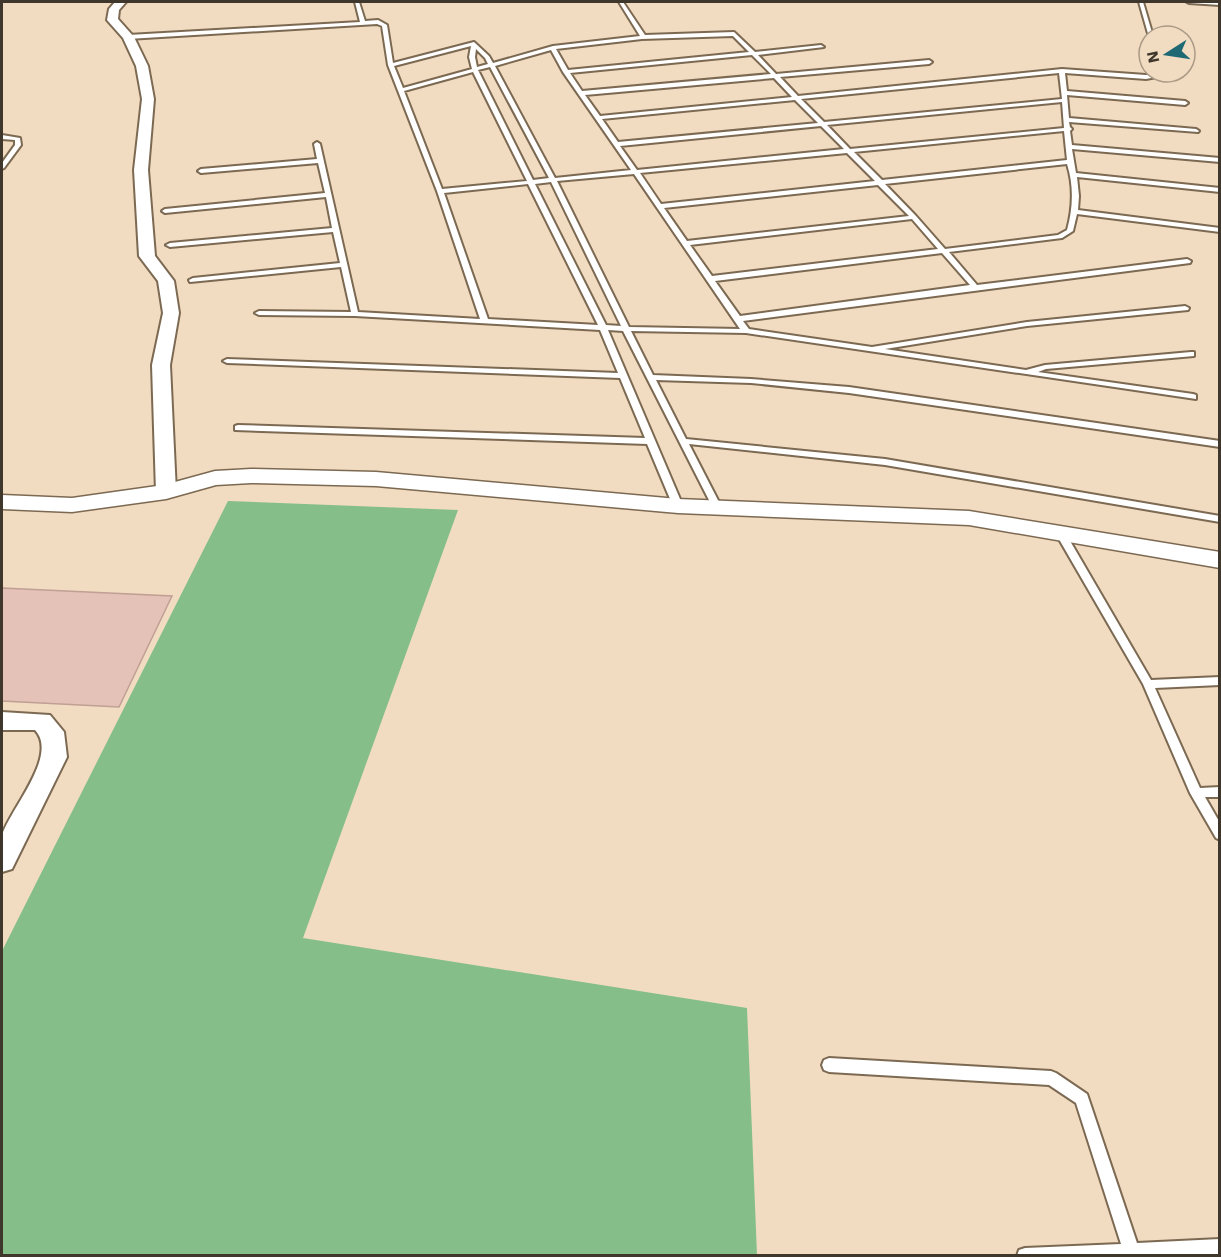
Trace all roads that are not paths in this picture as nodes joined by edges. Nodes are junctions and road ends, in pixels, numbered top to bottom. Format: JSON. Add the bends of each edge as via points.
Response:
{"nodes":[{"id":1,"x":120,"y":2,"type":"edge"},
{"id":2,"x":357,"y":2,"type":"edge"},
{"id":3,"x":621,"y":2,"type":"edge"},
{"id":4,"x":1141,"y":2,"type":"edge"},
{"id":5,"x":1189,"y":2,"type":"edge"},
{"id":6,"x":1220,"y":4,"type":"edge"},
{"id":7,"x":363,"y":23,"type":"junction"},
{"id":8,"x":1147,"y":24,"type":"edge"},
{"id":9,"x":128,"y":37,"type":"junction"},
{"id":10,"x":642,"y":37,"type":"junction"},
{"id":11,"x":474,"y":44,"type":"junction"},
{"id":12,"x":821,"y":47,"type":"dead end"},
{"id":13,"x":553,"y":48,"type":"junction"},
{"id":14,"x":754,"y":53,"type":"junction"},
{"id":15,"x":929,"y":62,"type":"dead end"},
{"id":16,"x":391,"y":64,"type":"junction"},
{"id":17,"x":491,"y":66,"type":"junction"},
{"id":18,"x":476,"y":70,"type":"junction"},
{"id":19,"x":1062,"y":71,"type":"junction"},
{"id":20,"x":566,"y":72,"type":"junction"},
{"id":21,"x":775,"y":75,"type":"junction"},
{"id":22,"x":1137,"y":76,"type":"edge"},
{"id":23,"x":401,"y":90,"type":"junction"},
{"id":24,"x":584,"y":93,"type":"junction"},
{"id":25,"x":1064,"y":96,"type":"junction"},
{"id":26,"x":799,"y":98,"type":"junction"},
{"id":27,"x":1185,"y":103,"type":"dead end"},
{"id":28,"x":599,"y":118,"type":"junction"},
{"id":29,"x":1067,"y":120,"type":"junction"},
{"id":30,"x":824,"y":123,"type":"junction"},
{"id":31,"x":1069,"y":129,"type":"junction"},
{"id":32,"x":1196,"y":131,"type":"dead end"},
{"id":33,"x":2,"y":137,"type":"edge"},
{"id":34,"x":317,"y":144,"type":"dead end"},
{"id":35,"x":618,"y":144,"type":"junction"},
{"id":36,"x":1070,"y":147,"type":"junction"},
{"id":37,"x":850,"y":152,"type":"junction"},
{"id":38,"x":1220,"y":160,"type":"edge"},
{"id":39,"x":321,"y":161,"type":"junction"},
{"id":40,"x":1071,"y":162,"type":"junction"},
{"id":41,"x":2,"y":167,"type":"edge"},
{"id":42,"x":201,"y":171,"type":"dead end"},
{"id":43,"x":636,"y":171,"type":"junction"},
{"id":44,"x":1075,"y":175,"type":"junction"},
{"id":45,"x":554,"y":180,"type":"junction"},
{"id":46,"x":532,"y":182,"type":"junction"},
{"id":47,"x":880,"y":182,"type":"junction"},
{"id":48,"x":1220,"y":190,"type":"edge"},
{"id":49,"x":440,"y":191,"type":"junction"},
{"id":50,"x":329,"y":195,"type":"junction"},
{"id":51,"x":661,"y":206,"type":"junction"},
{"id":52,"x":165,"y":211,"type":"dead end"},
{"id":53,"x":1076,"y":212,"type":"junction"},
{"id":54,"x":914,"y":217,"type":"junction"},
{"id":55,"x":336,"y":230,"type":"junction"},
{"id":56,"x":1220,"y":230,"type":"edge"},
{"id":57,"x":684,"y":243,"type":"junction"},
{"id":58,"x":170,"y":245,"type":"dead end"},
{"id":59,"x":946,"y":252,"type":"junction"},
{"id":60,"x":1187,"y":261,"type":"dead end"},
{"id":61,"x":344,"y":265,"type":"junction"},
{"id":62,"x":709,"y":279,"type":"junction"},
{"id":63,"x":193,"y":280,"type":"dead end"},
{"id":64,"x":975,"y":287,"type":"junction"},
{"id":65,"x":1185,"y":308,"type":"dead end"},
{"id":66,"x":259,"y":314,"type":"dead end"},
{"id":67,"x":355,"y":315,"type":"junction"},
{"id":68,"x":737,"y":319,"type":"junction"},
{"id":69,"x":485,"y":321,"type":"junction"},
{"id":70,"x":603,"y":328,"type":"junction"},
{"id":71,"x":627,"y":329,"type":"junction"},
{"id":72,"x":746,"y":332,"type":"junction"},
{"id":73,"x":864,"y":350,"type":"junction"},
{"id":74,"x":1191,"y":354,"type":"dead end"},
{"id":75,"x":227,"y":361,"type":"dead end"},
{"id":76,"x":1025,"y":373,"type":"junction"},
{"id":77,"x":622,"y":376,"type":"junction"},
{"id":78,"x":650,"y":377,"type":"junction"},
{"id":79,"x":1193,"y":397,"type":"dead end"},
{"id":80,"x":238,"y":428,"type":"dead end"},
{"id":81,"x":652,"y":441,"type":"junction"},
{"id":82,"x":684,"y":441,"type":"junction"},
{"id":83,"x":1220,"y":444,"type":"edge"},
{"id":84,"x":166,"y":492,"type":"junction"},
{"id":85,"x":2,"y":502,"type":"edge"},
{"id":86,"x":678,"y":506,"type":"junction"},
{"id":87,"x":717,"y":508,"type":"junction"},
{"id":88,"x":1220,"y":519,"type":"edge"},
{"id":89,"x":1061,"y":534,"type":"junction"},
{"id":90,"x":1220,"y":560,"type":"edge"},
{"id":91,"x":1220,"y":681,"type":"edge"},
{"id":92,"x":1149,"y":684,"type":"junction"},
{"id":93,"x":2,"y":721,"type":"edge"},
{"id":94,"x":1220,"y":792,"type":"edge"},
{"id":95,"x":1196,"y":793,"type":"junction"},
{"id":96,"x":1220,"y":835,"type":"edge"},
{"id":97,"x":2,"y":861,"type":"edge"},
{"id":98,"x":829,"y":1065,"type":"dead end"},
{"id":99,"x":1220,"y":1247,"type":"edge"},
{"id":100,"x":1131,"y":1250,"type":"junction"},
{"id":101,"x":1024,"y":1256,"type":"edge"}],
"edges":[{"from":1,"to":9,"type":"street","via":[[112,20]]},
{"from":2,"to":7,"type":"lane"},
{"from":3,"to":10,"type":"lane"},
{"from":4,"to":8,"type":"lane"},
{"from":5,"to":6,"type":"lane"},
{"from":7,"to":9,"type":"lane"},
{"from":7,"to":16,"type":"lane","via":[[384,25]]},
{"from":9,"to":84,"type":"street","via":[[142,66],[148,99],[141,170],[147,256],[166,281],[171,313],[161,365]]},
{"from":10,"to":13,"type":"lane"},
{"from":10,"to":14,"type":"lane","via":[[728,33]]},
{"from":11,"to":16,"type":"lane"},
{"from":11,"to":17,"type":"lane"},
{"from":11,"to":18,"type":"lane"},
{"from":12,"to":14,"type":"lane"},
{"from":13,"to":17,"type":"lane"},
{"from":13,"to":20,"type":"lane"},
{"from":14,"to":20,"type":"lane"},
{"from":14,"to":21,"type":"lane"},
{"from":15,"to":21,"type":"lane"},
{"from":16,"to":23,"type":"lane"},
{"from":17,"to":18,"type":"lane"},
{"from":17,"to":45,"type":"lane"},
{"from":18,"to":23,"type":"lane"},
{"from":18,"to":46,"type":"lane"},
{"from":19,"to":22,"type":"lane"},
{"from":19,"to":25,"type":"lane"},
{"from":19,"to":26,"type":"lane"},
{"from":20,"to":24,"type":"lane"},
{"from":21,"to":24,"type":"lane"},
{"from":21,"to":26,"type":"lane"},
{"from":23,"to":49,"type":"lane"},
{"from":24,"to":28,"type":"lane"},
{"from":25,"to":27,"type":"lane"},
{"from":25,"to":29,"type":"lane"},
{"from":25,"to":30,"type":"lane"},
{"from":26,"to":28,"type":"lane"},
{"from":26,"to":30,"type":"lane"},
{"from":28,"to":35,"type":"lane"},
{"from":29,"to":31,"type":"lane"},
{"from":29,"to":32,"type":"lane"},
{"from":30,"to":35,"type":"lane"},
{"from":30,"to":37,"type":"lane"},
{"from":31,"to":36,"type":"lane"},
{"from":31,"to":37,"type":"lane"},
{"from":33,"to":41,"type":"lane","via":[[18,139],[18,144]]},
{"from":34,"to":39,"type":"lane"},
{"from":35,"to":43,"type":"lane"},
{"from":36,"to":38,"type":"lane"},
{"from":36,"to":40,"type":"lane"},
{"from":37,"to":43,"type":"lane"},
{"from":37,"to":47,"type":"lane"},
{"from":39,"to":42,"type":"lane"},
{"from":39,"to":50,"type":"lane"},
{"from":40,"to":44,"type":"lane"},
{"from":40,"to":47,"type":"lane"},
{"from":43,"to":45,"type":"lane"},
{"from":43,"to":51,"type":"lane"},
{"from":44,"to":48,"type":"lane"},
{"from":44,"to":53,"type":"lane"},
{"from":45,"to":46,"type":"lane"},
{"from":45,"to":71,"type":"lane"},
{"from":46,"to":49,"type":"lane"},
{"from":46,"to":70,"type":"lane"},
{"from":47,"to":51,"type":"lane"},
{"from":47,"to":54,"type":"lane"},
{"from":49,"to":69,"type":"lane"},
{"from":50,"to":52,"type":"lane"},
{"from":50,"to":55,"type":"lane"},
{"from":51,"to":57,"type":"lane"},
{"from":53,"to":56,"type":"lane"},
{"from":53,"to":59,"type":"lane","via":[[1070,231],[1060,237]]},
{"from":54,"to":57,"type":"lane"},
{"from":54,"to":59,"type":"lane"},
{"from":55,"to":58,"type":"lane"},
{"from":55,"to":61,"type":"lane"},
{"from":57,"to":62,"type":"lane"},
{"from":59,"to":62,"type":"lane"},
{"from":59,"to":64,"type":"lane"},
{"from":60,"to":64,"type":"lane"},
{"from":61,"to":63,"type":"lane"},
{"from":61,"to":67,"type":"lane"},
{"from":62,"to":68,"type":"lane"},
{"from":64,"to":68,"type":"lane"},
{"from":65,"to":73,"type":"lane","via":[[1027,324]]},
{"from":66,"to":67,"type":"lane"},
{"from":67,"to":69,"type":"lane"},
{"from":68,"to":72,"type":"lane"},
{"from":69,"to":70,"type":"lane"},
{"from":70,"to":71,"type":"lane"},
{"from":70,"to":77,"type":"lane"},
{"from":71,"to":72,"type":"lane"},
{"from":71,"to":78,"type":"lane"},
{"from":72,"to":73,"type":"lane"},
{"from":73,"to":76,"type":"lane"},
{"from":74,"to":76,"type":"lane","via":[[1044,367]]},
{"from":75,"to":77,"type":"lane"},
{"from":76,"to":79,"type":"lane"},
{"from":77,"to":81,"type":"lane"},
{"from":78,"to":82,"type":"lane"},
{"from":78,"to":83,"type":"lane","via":[[849,390]]},
{"from":80,"to":81,"type":"lane"},
{"from":81,"to":86,"type":"lane"},
{"from":82,"to":87,"type":"lane"},
{"from":82,"to":88,"type":"lane","via":[[885,462]]},
{"from":84,"to":85,"type":"street","via":[[72,505]]},
{"from":84,"to":86,"type":"street","via":[[216,478],[376,479]]},
{"from":86,"to":87,"type":"street"},
{"from":87,"to":89,"type":"street","via":[[969,518]]},
{"from":89,"to":90,"type":"street"},
{"from":89,"to":92,"type":"lane"},
{"from":91,"to":92,"type":"lane"},
{"from":92,"to":95,"type":"lane"},
{"from":93,"to":97,"type":"street","via":[[41,722],[52,732],[55,757]]},
{"from":94,"to":95,"type":"lane"},
{"from":95,"to":96,"type":"lane"},
{"from":98,"to":100,"type":"lane","via":[[1051,1078],[1082,1099]]},
{"from":99,"to":100,"type":"lane"},
{"from":100,"to":101,"type":"lane"}]}
